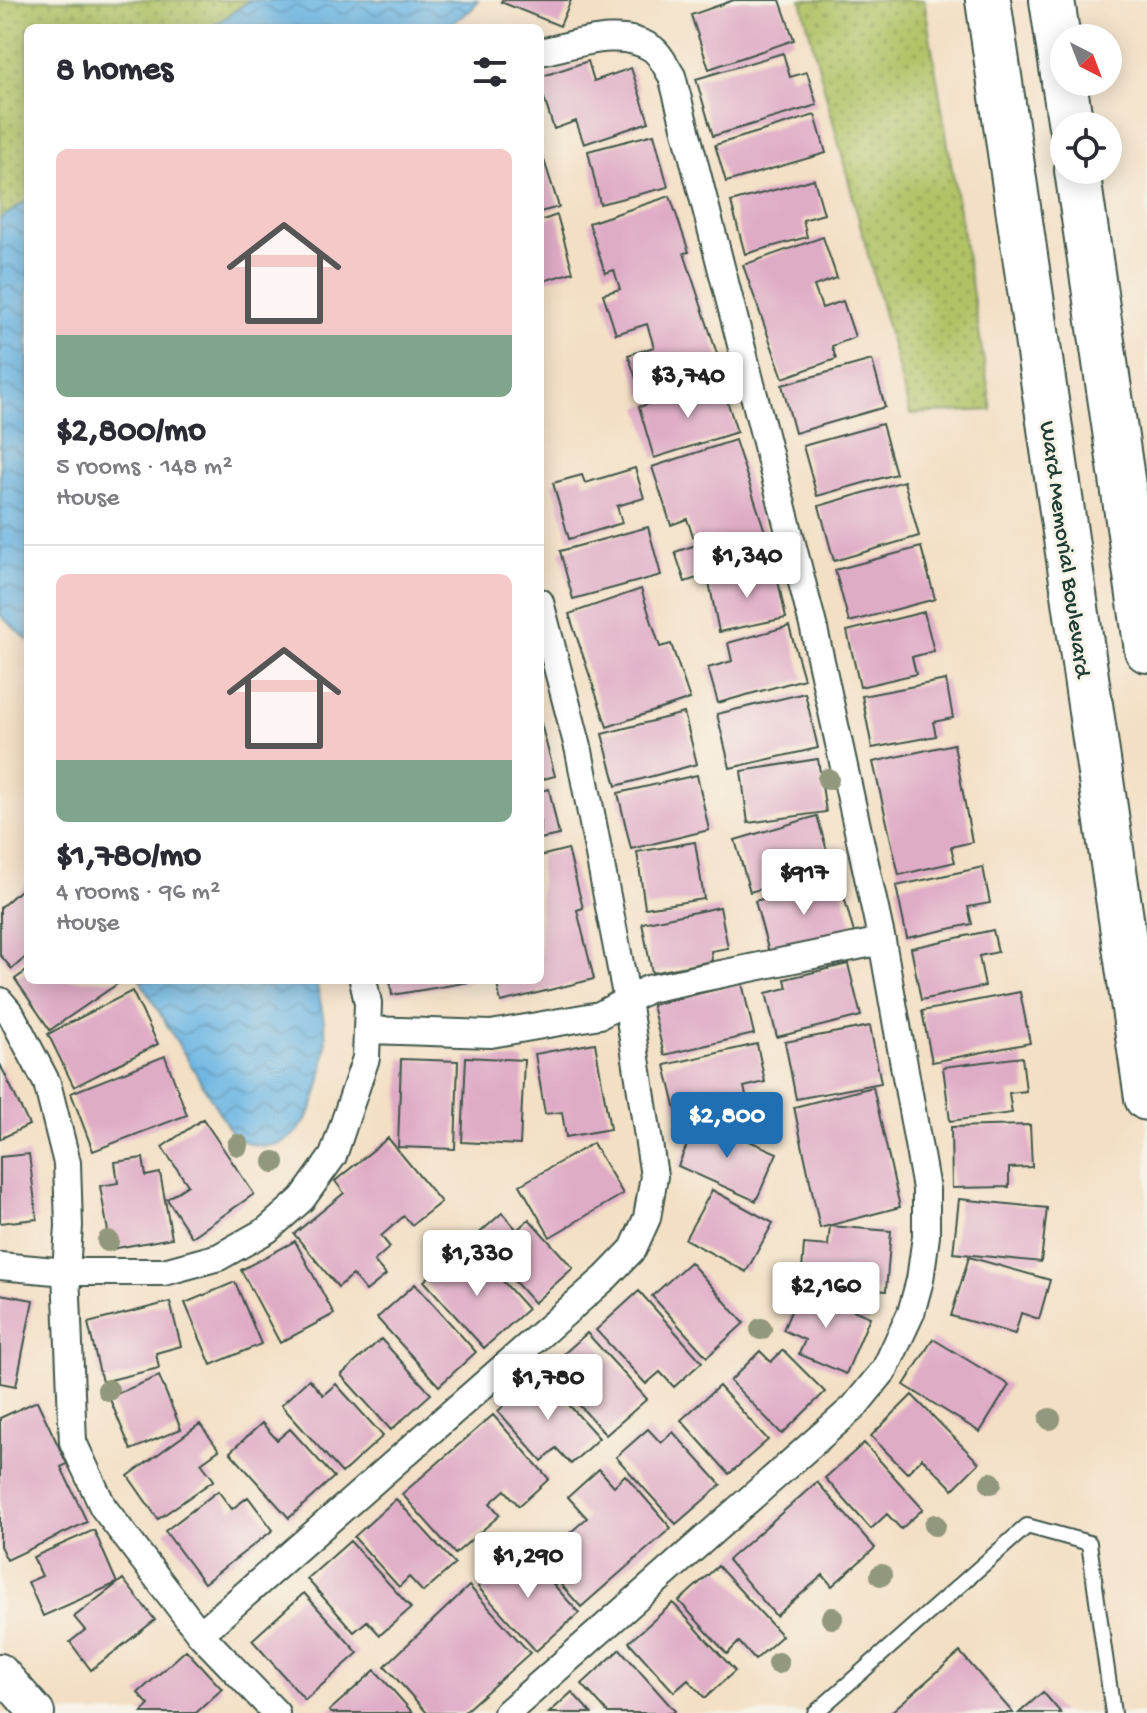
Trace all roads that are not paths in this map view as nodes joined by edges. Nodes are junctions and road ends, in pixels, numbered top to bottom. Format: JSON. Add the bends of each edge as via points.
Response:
{"nodes":[{"id":1,"x":988,"y":0,"type":"edge"},
{"id":2,"x":1052,"y":0,"type":"edge"},
{"id":3,"x":1056,"y":24,"type":"edge"},
{"id":4,"x":544,"y":51,"type":"edge"},
{"id":5,"x":1079,"y":184,"type":"edge"},
{"id":6,"x":544,"y":617,"type":"edge"},
{"id":7,"x":1147,"y":650,"type":"edge"},
{"id":8,"x":882,"y":941,"type":"junction"},
{"id":9,"x":364,"y":984,"type":"edge"},
{"id":10,"x":627,"y":1000,"type":"junction"},
{"id":11,"x":0,"y":1001,"type":"edge"},
{"id":12,"x":369,"y":1030,"type":"junction"},
{"id":13,"x":1147,"y":1098,"type":"edge"},
{"id":14,"x":0,"y":1266,"type":"edge"},
{"id":15,"x":66,"y":1272,"type":"junction"},
{"id":16,"x":200,"y":1634,"type":"junction"},
{"id":17,"x":0,"y":1671,"type":"edge"},
{"id":18,"x":37,"y":1713,"type":"edge"},
{"id":19,"x":276,"y":1713,"type":"edge"},
{"id":20,"x":507,"y":1713,"type":"edge"},
{"id":21,"x":815,"y":1713,"type":"edge"},
{"id":22,"x":1113,"y":1713,"type":"edge"}],
"edges":[{"from":1,"to":13,"type":"highway","name":"Ward Memorial Boulevard"},
{"from":2,"to":3,"type":"highway"},
{"from":4,"to":8,"type":"street","via":[[629,38],[656,51],[672,76],[814,629]]},
{"from":5,"to":7,"type":"highway"},
{"from":6,"to":10,"type":"street","via":[[579,751]]},
{"from":8,"to":10,"type":"street","via":[[648,989]]},
{"from":8,"to":20,"type":"street","via":[[926,1189],[920,1280],[885,1369],[854,1407]]},
{"from":9,"to":12,"type":"street"},
{"from":10,"to":12,"type":"street","via":[[600,1015],[491,1034]]},
{"from":10,"to":16,"type":"street","via":[[654,1176],[647,1218],[633,1249]]},
{"from":11,"to":15,"type":"street","via":[[47,1083],[64,1150]]},
{"from":12,"to":15,"type":"street","via":[[366,1058],[333,1156],[302,1199],[267,1230],[219,1257],[164,1272]]},
{"from":14,"to":15,"type":"street"},
{"from":15,"to":16,"type":"street","via":[[73,1442],[103,1507]]},
{"from":16,"to":19,"type":"street"},
{"from":17,"to":18,"type":"street"},
{"from":21,"to":22,"type":"lane","via":[[1027,1526],[1089,1543]]}]}
